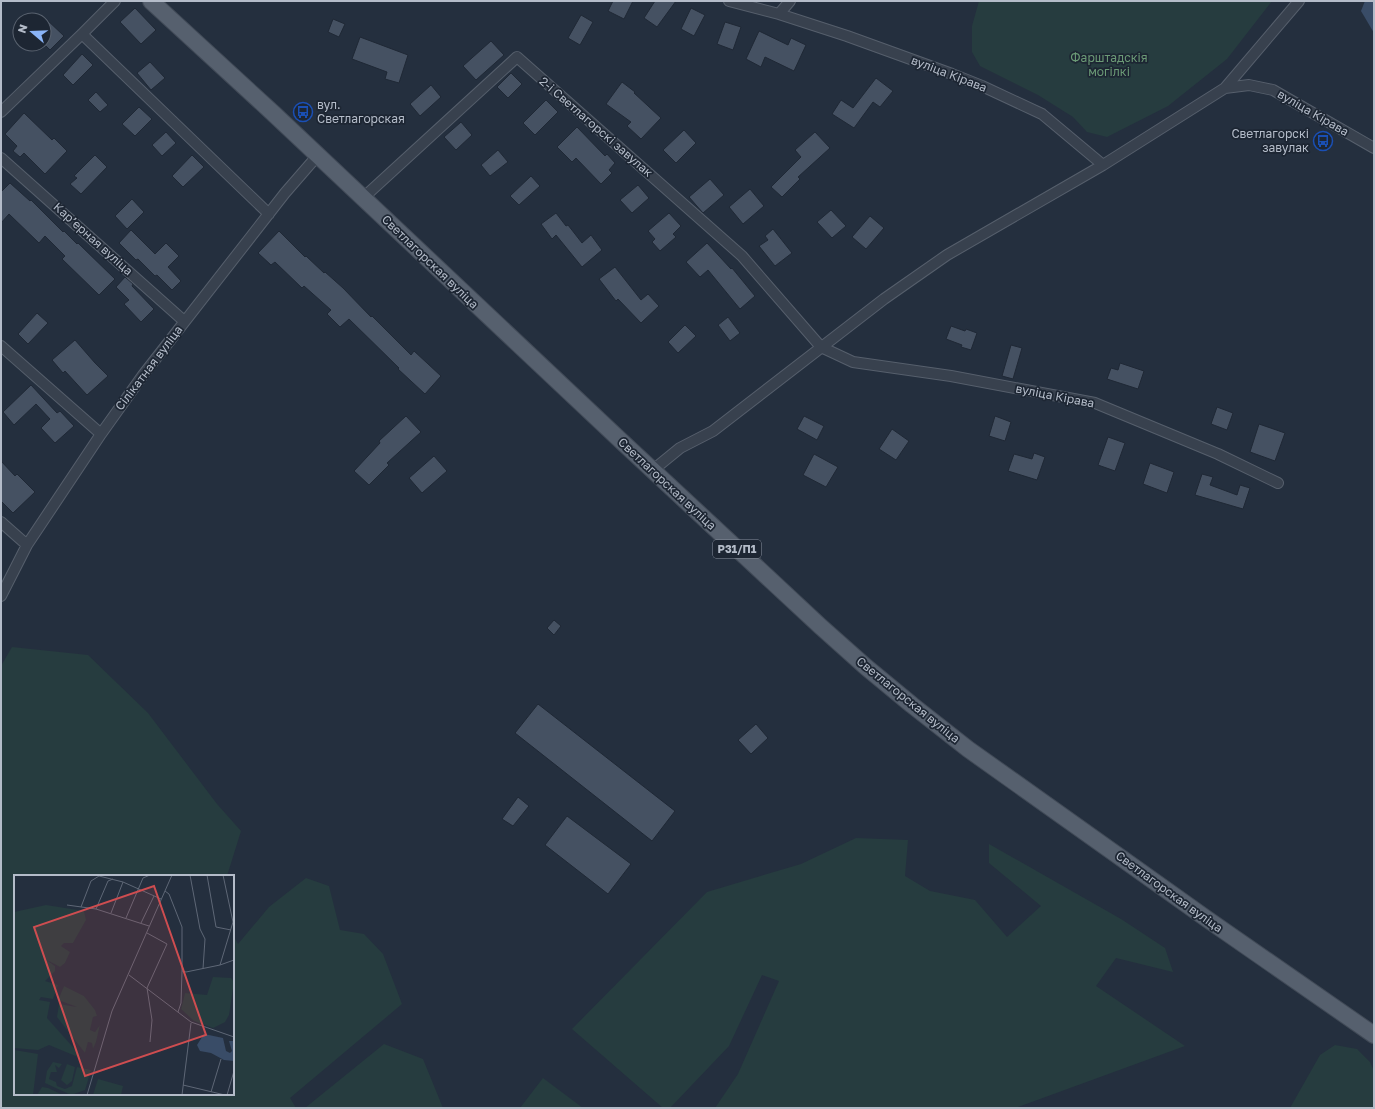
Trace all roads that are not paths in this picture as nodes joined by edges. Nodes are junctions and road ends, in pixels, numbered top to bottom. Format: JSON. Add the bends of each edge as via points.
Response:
{"nodes":[{"id":1,"x":115,"y":1,"type":"edge"},
{"id":2,"x":151,"y":1,"type":"edge"},
{"id":3,"x":729,"y":1,"type":"edge"},
{"id":4,"x":790,"y":1,"type":"edge"},
{"id":5,"x":1299,"y":1,"type":"edge"},
{"id":6,"x":779,"y":14,"type":"junction"},
{"id":7,"x":82,"y":34,"type":"junction"},
{"id":8,"x":1225,"y":88,"type":"junction"},
{"id":9,"x":1,"y":112,"type":"edge"},
{"id":10,"x":1374,"y":148,"type":"edge"},
{"id":11,"x":318,"y":155,"type":"junction"},
{"id":12,"x":1,"y":158,"type":"edge"},
{"id":13,"x":1103,"y":166,"type":"junction"},
{"id":14,"x":363,"y":198,"type":"junction"},
{"id":15,"x":269,"y":214,"type":"junction"},
{"id":16,"x":184,"y":321,"type":"junction"},
{"id":17,"x":1,"y":346,"type":"edge"},
{"id":18,"x":820,"y":348,"type":"junction"},
{"id":19,"x":101,"y":434,"type":"junction"},
{"id":20,"x":652,"y":470,"type":"junction"},
{"id":21,"x":1278,"y":483,"type":"dead end"},
{"id":22,"x":1,"y":522,"type":"edge"},
{"id":23,"x":27,"y":545,"type":"junction"},
{"id":24,"x":1,"y":596,"type":"edge"},
{"id":25,"x":1374,"y":1035,"type":"edge"}],
"edges":[{"from":1,"to":7,"type":"street"},
{"from":2,"to":11,"type":"main road","name":"Светлагорская вуліца","number":"Р31/П1"},
{"from":3,"to":6,"type":"street","name":"вуліца Кірава"},
{"from":4,"to":6,"type":"street"},
{"from":5,"to":8,"type":"street"},
{"from":6,"to":13,"type":"street","name":"вуліца Кірава","via":[[952,74],[1042,114]]},
{"from":7,"to":9,"type":"street"},
{"from":7,"to":15,"type":"street"},
{"from":8,"to":10,"type":"street","name":"вуліца Кірава","via":[[1249,85],[1273,90]]},
{"from":8,"to":13,"type":"street"},
{"from":11,"to":14,"type":"main road","name":"Светлагорская вуліца","number":"Р31/П1"},
{"from":11,"to":15,"type":"street","name":"Сілікатная вуліца"},
{"from":12,"to":16,"type":"street","name":"Карʼерная вуліца"},
{"from":13,"to":18,"type":"street","via":[[948,255]]},
{"from":14,"to":18,"type":"street","name":"2-і Светлагорскі завулак","via":[[517,57],[742,256]]},
{"from":14,"to":20,"type":"main road","name":"Светлагорская вуліца","number":"Р31/П1"},
{"from":15,"to":16,"type":"street","name":"Сілікатная вуліца"},
{"from":16,"to":19,"type":"street","name":"Сілікатная вуліца"},
{"from":17,"to":19,"type":"street"},
{"from":18,"to":20,"type":"street","via":[[713,431],[680,448]]},
{"from":18,"to":21,"type":"street","name":"вуліца Кірава","via":[[853,362],[951,376],[1095,403],[1218,454]]},
{"from":19,"to":23,"type":"street","name":"Сілікатная вуліца"},
{"from":20,"to":25,"type":"main road","name":"Светлагорская вуліца","number":"Р31/П1","via":[[820,626],[968,749]]},
{"from":22,"to":23,"type":"street"},
{"from":23,"to":24,"type":"street","name":"Сілікатная вуліца"}]}
